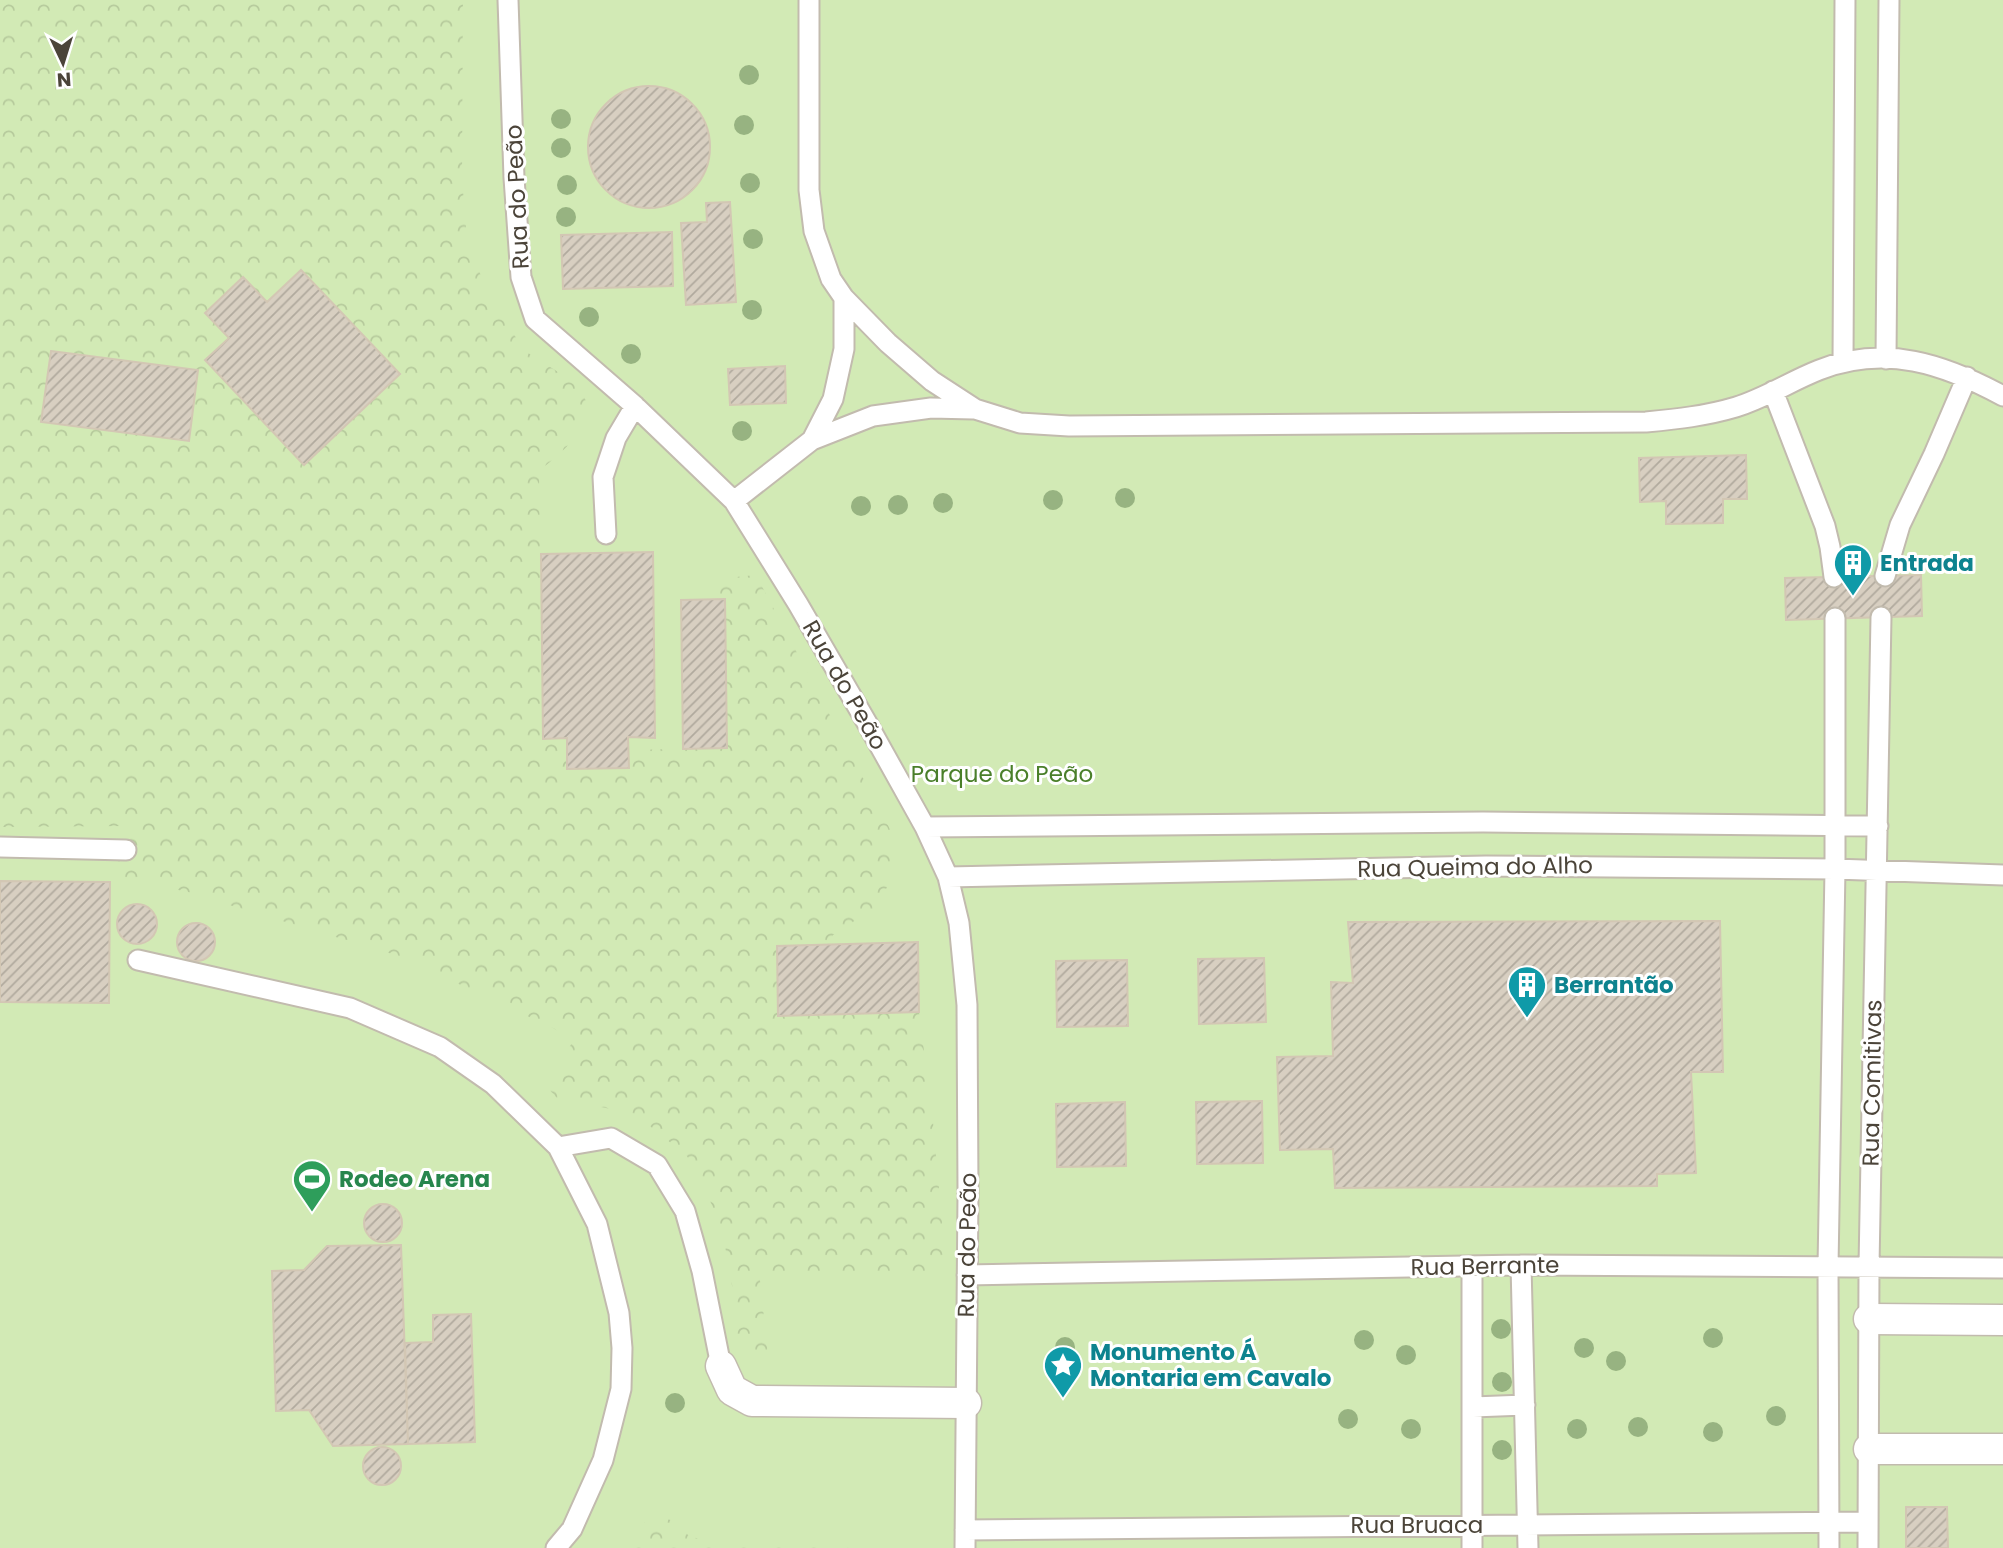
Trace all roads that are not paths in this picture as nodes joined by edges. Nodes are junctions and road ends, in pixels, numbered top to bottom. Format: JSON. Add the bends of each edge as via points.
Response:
{"nodes":[{"id":1,"x":508,"y":0,"type":"edge"},
{"id":2,"x":809,"y":0,"type":"edge"},
{"id":3,"x":1845,"y":0,"type":"edge"},
{"id":4,"x":1889,"y":0,"type":"edge"},
{"id":5,"x":844,"y":298,"type":"junction"},
{"id":6,"x":1886,"y":359,"type":"junction"},
{"id":7,"x":1843,"y":362,"type":"junction"},
{"id":8,"x":1966,"y":377,"type":"junction"},
{"id":9,"x":1773,"y":391,"type":"junction"},
{"id":10,"x":2003,"y":396,"type":"edge"},
{"id":11,"x":635,"y":406,"type":"junction"},
{"id":12,"x":975,"y":409,"type":"junction"},
{"id":13,"x":811,"y":440,"type":"junction"},
{"id":14,"x":734,"y":501,"type":"junction"},
{"id":15,"x":606,"y":534,"type":"dead end"},
{"id":16,"x":1885,"y":576,"type":"dead end"},
{"id":17,"x":1834,"y":577,"type":"dead end"},
{"id":18,"x":1881,"y":617,"type":"dead end"},
{"id":19,"x":1835,"y":618,"type":"dead end"},
{"id":20,"x":1835,"y":824,"type":"junction"},
{"id":21,"x":1878,"y":826,"type":"junction"},
{"id":22,"x":925,"y":827,"type":"junction"},
{"id":23,"x":0,"y":847,"type":"edge"},
{"id":24,"x":126,"y":850,"type":"dead end"},
{"id":25,"x":1835,"y":869,"type":"junction"},
{"id":26,"x":1877,"y":871,"type":"junction"},
{"id":27,"x":2003,"y":875,"type":"edge"},
{"id":28,"x":948,"y":877,"type":"junction"},
{"id":29,"x":138,"y":960,"type":"dead end"},
{"id":30,"x":558,"y":1147,"type":"junction"},
{"id":31,"x":1521,"y":1265,"type":"junction"},
{"id":32,"x":1472,"y":1266,"type":"junction"},
{"id":33,"x":1828,"y":1266,"type":"junction"},
{"id":34,"x":1869,"y":1266,"type":"junction"},
{"id":35,"x":2003,"y":1268,"type":"edge"},
{"id":36,"x":967,"y":1275,"type":"junction"},
{"id":37,"x":1869,"y":1319,"type":"junction"},
{"id":38,"x":2003,"y":1320,"type":"edge"},
{"id":39,"x":721,"y":1366,"type":"joint"},
{"id":40,"x":966,"y":1404,"type":"junction"},
{"id":41,"x":1525,"y":1405,"type":"junction"},
{"id":42,"x":1473,"y":1407,"type":"junction"},
{"id":43,"x":1869,"y":1449,"type":"junction"},
{"id":44,"x":2003,"y":1449,"type":"edge"},
{"id":45,"x":1829,"y":1522,"type":"junction"},
{"id":46,"x":1868,"y":1522,"type":"junction"},
{"id":47,"x":1472,"y":1525,"type":"junction"},
{"id":48,"x":1529,"y":1525,"type":"junction"},
{"id":49,"x":1170,"y":1528,"type":"junction"},
{"id":50,"x":965,"y":1539,"type":"edge"},
{"id":51,"x":556,"y":1548,"type":"edge"},
{"id":52,"x":1170,"y":1548,"type":"edge"},
{"id":53,"x":1472,"y":1548,"type":"edge"},
{"id":54,"x":1528,"y":1548,"type":"edge"},
{"id":55,"x":1829,"y":1548,"type":"edge"},
{"id":56,"x":1868,"y":1548,"type":"edge"}],
"edges":[{"from":1,"to":11,"type":"lane","name":"Rua do Peão","via":[[521,277],[535,319]]},
{"from":2,"to":5,"type":"lane","via":[[814,231],[831,279]]},
{"from":3,"to":7,"type":"lane"},
{"from":4,"to":6,"type":"lane"},
{"from":5,"to":12,"type":"lane","via":[[932,381]]},
{"from":5,"to":13,"type":"lane","via":[[844,349],[833,399]]},
{"from":6,"to":7,"type":"lane"},
{"from":6,"to":8,"type":"lane","via":[[1923,361]]},
{"from":7,"to":9,"type":"lane"},
{"from":8,"to":10,"type":"lane"},
{"from":8,"to":16,"type":"lane","via":[[1900,525]]},
{"from":9,"to":12,"type":"lane","via":[[1699,417],[1646,422],[1069,426],[1020,423]]},
{"from":9,"to":17,"type":"lane","via":[[1825,526]]},
{"from":11,"to":14,"type":"lane","name":"Rua do Peão"},
{"from":11,"to":15,"type":"lane","via":[[616,438],[603,477]]},
{"from":12,"to":13,"type":"lane","via":[[931,408],[873,416]]},
{"from":13,"to":14,"type":"lane"},
{"from":14,"to":22,"type":"lane","name":"Rua do Peão"},
{"from":18,"to":21,"type":"lane","name":"Rua Comitivas"},
{"from":19,"to":20,"type":"lane","name":"Rua Comitivas"},
{"from":20,"to":21,"type":"lane","name":"Rua Queima do Alho"},
{"from":20,"to":22,"type":"lane","name":"Rua Queima do Alho"},
{"from":20,"to":25,"type":"lane","name":"Rua Comitivas"},
{"from":21,"to":26,"type":"lane","name":"Rua Comitivas"},
{"from":22,"to":28,"type":"lane","name":"Rua do Peão"},
{"from":23,"to":24,"type":"lane"},
{"from":25,"to":26,"type":"lane","name":"Rua Queima do Alho"},
{"from":25,"to":28,"type":"lane","name":"Rua Queima do Alho","via":[[1486,866]]},
{"from":25,"to":33,"type":"lane","name":"Rua Comitivas"},
{"from":26,"to":27,"type":"lane","name":"Rua Queima do Alho"},
{"from":26,"to":34,"type":"lane","name":"Rua Comitivas"},
{"from":28,"to":36,"type":"lane","name":"Rua do Peão","via":[[959,923],[967,1004]]},
{"from":29,"to":30,"type":"lane","via":[[350,1008],[440,1047],[493,1084]]},
{"from":30,"to":39,"type":"lane","via":[[611,1138],[657,1165],[685,1211]]},
{"from":30,"to":51,"type":"lane","via":[[597,1224],[619,1313],[622,1348],[621,1389],[603,1460],[572,1529]]},
{"from":31,"to":32,"type":"lane","name":"Rua Berrante"},
{"from":31,"to":33,"type":"lane","name":"Rua Berrante"},
{"from":31,"to":41,"type":"lane"},
{"from":32,"to":36,"type":"lane","name":"Rua Berrante"},
{"from":32,"to":42,"type":"lane"},
{"from":33,"to":34,"type":"lane","name":"Rua Berrante"},
{"from":33,"to":45,"type":"lane","name":"Rua Comitivas"},
{"from":34,"to":35,"type":"lane","name":"Rua Berrante"},
{"from":34,"to":37,"type":"lane","name":"Rua Comitivas"},
{"from":36,"to":40,"type":"lane","name":"Rua do Peão"},
{"from":37,"to":38,"type":"street"},
{"from":37,"to":43,"type":"lane","name":"Rua Comitivas"},
{"from":39,"to":40,"type":"street","via":[[732,1390],[752,1401]]},
{"from":40,"to":50,"type":"lane","name":"Rua do Peão"},
{"from":41,"to":42,"type":"lane"},
{"from":41,"to":48,"type":"lane"},
{"from":42,"to":47,"type":"lane"},
{"from":43,"to":44,"type":"street"},
{"from":43,"to":46,"type":"lane","name":"Rua Comitivas"},
{"from":45,"to":46,"type":"lane","name":"Rua Bruaca"},
{"from":45,"to":48,"type":"lane","name":"Rua Bruaca"},
{"from":45,"to":55,"type":"lane","name":"Rua Comitivas"},
{"from":46,"to":56,"type":"lane","name":"Rua Comitivas"},
{"from":47,"to":48,"type":"lane","name":"Rua Bruaca"},
{"from":47,"to":49,"type":"lane","name":"Rua Bruaca"},
{"from":47,"to":53,"type":"lane"},
{"from":48,"to":54,"type":"lane"},
{"from":49,"to":50,"type":"lane","name":"Rua Bruaca"},
{"from":49,"to":52,"type":"lane"}]}
